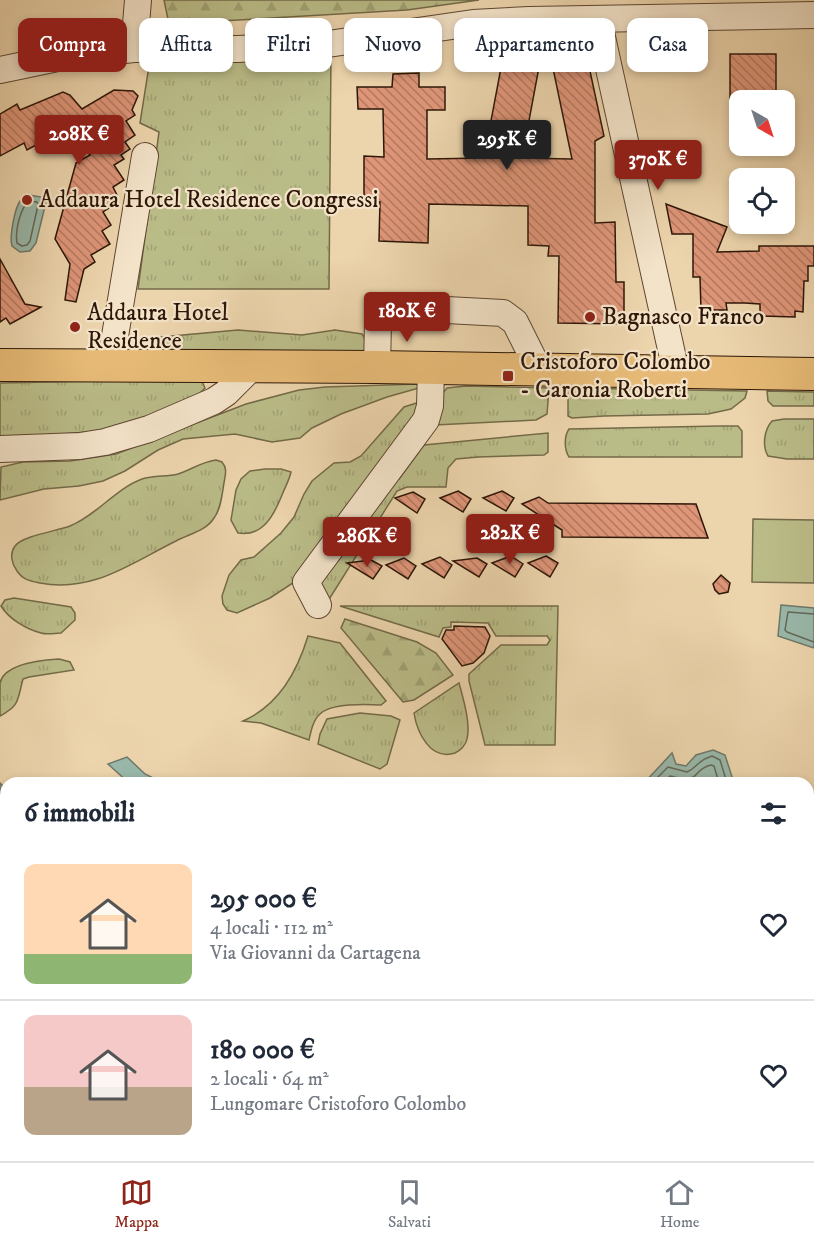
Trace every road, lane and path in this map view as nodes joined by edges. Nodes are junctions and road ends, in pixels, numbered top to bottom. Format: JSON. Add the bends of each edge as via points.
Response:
{"nodes":[{"id":1,"x":138,"y":0,"type":"edge"},
{"id":2,"x":750,"y":8,"type":"edge"},
{"id":3,"x":814,"y":15,"type":"edge"},
{"id":4,"x":612,"y":18,"type":"edge"},
{"id":5,"x":454,"y":26,"type":"edge"},
{"id":6,"x":134,"y":49,"type":"junction"},
{"id":7,"x":0,"y":70,"type":"edge"},
{"id":8,"x":610,"y":72,"type":"edge"},
{"id":9,"x":145,"y":156,"type":"dead end"},
{"id":10,"x":0,"y":366,"type":"edge"},
{"id":11,"x":110,"y":366,"type":"junction"},
{"id":12,"x":252,"y":367,"type":"junction"},
{"id":13,"x":376,"y":367,"type":"junction"},
{"id":14,"x":431,"y":369,"type":"junction"},
{"id":15,"x":539,"y":370,"type":"junction"},
{"id":16,"x":676,"y":372,"type":"junction"},
{"id":17,"x":814,"y":374,"type":"edge"},
{"id":18,"x":0,"y":449,"type":"edge"},
{"id":19,"x":318,"y":605,"type":"dead end"}],
"edges":[{"from":1,"to":6,"type":"street"},
{"from":2,"to":3,"type":"street"},
{"from":2,"to":4,"type":"street"},
{"from":5,"to":6,"type":"street","via":[[306,45]]},
{"from":6,"to":7,"type":"street","via":[[67,56]]},
{"from":8,"to":16,"type":"street"},
{"from":9,"to":11,"type":"street"},
{"from":10,"to":11,"type":"main road"},
{"from":11,"to":12,"type":"main road"},
{"from":12,"to":13,"type":"main road"},
{"from":12,"to":18,"type":"street","via":[[214,401],[126,437],[80,446]]},
{"from":13,"to":14,"type":"main road"},
{"from":13,"to":15,"type":"street","via":[[380,318],[388,310],[409,308],[503,313],[514,322]]},
{"from":14,"to":15,"type":"main road"},
{"from":14,"to":19,"type":"street","via":[[426,420],[306,582]]},
{"from":15,"to":16,"type":"main road"},
{"from":16,"to":17,"type":"main road"}]}
